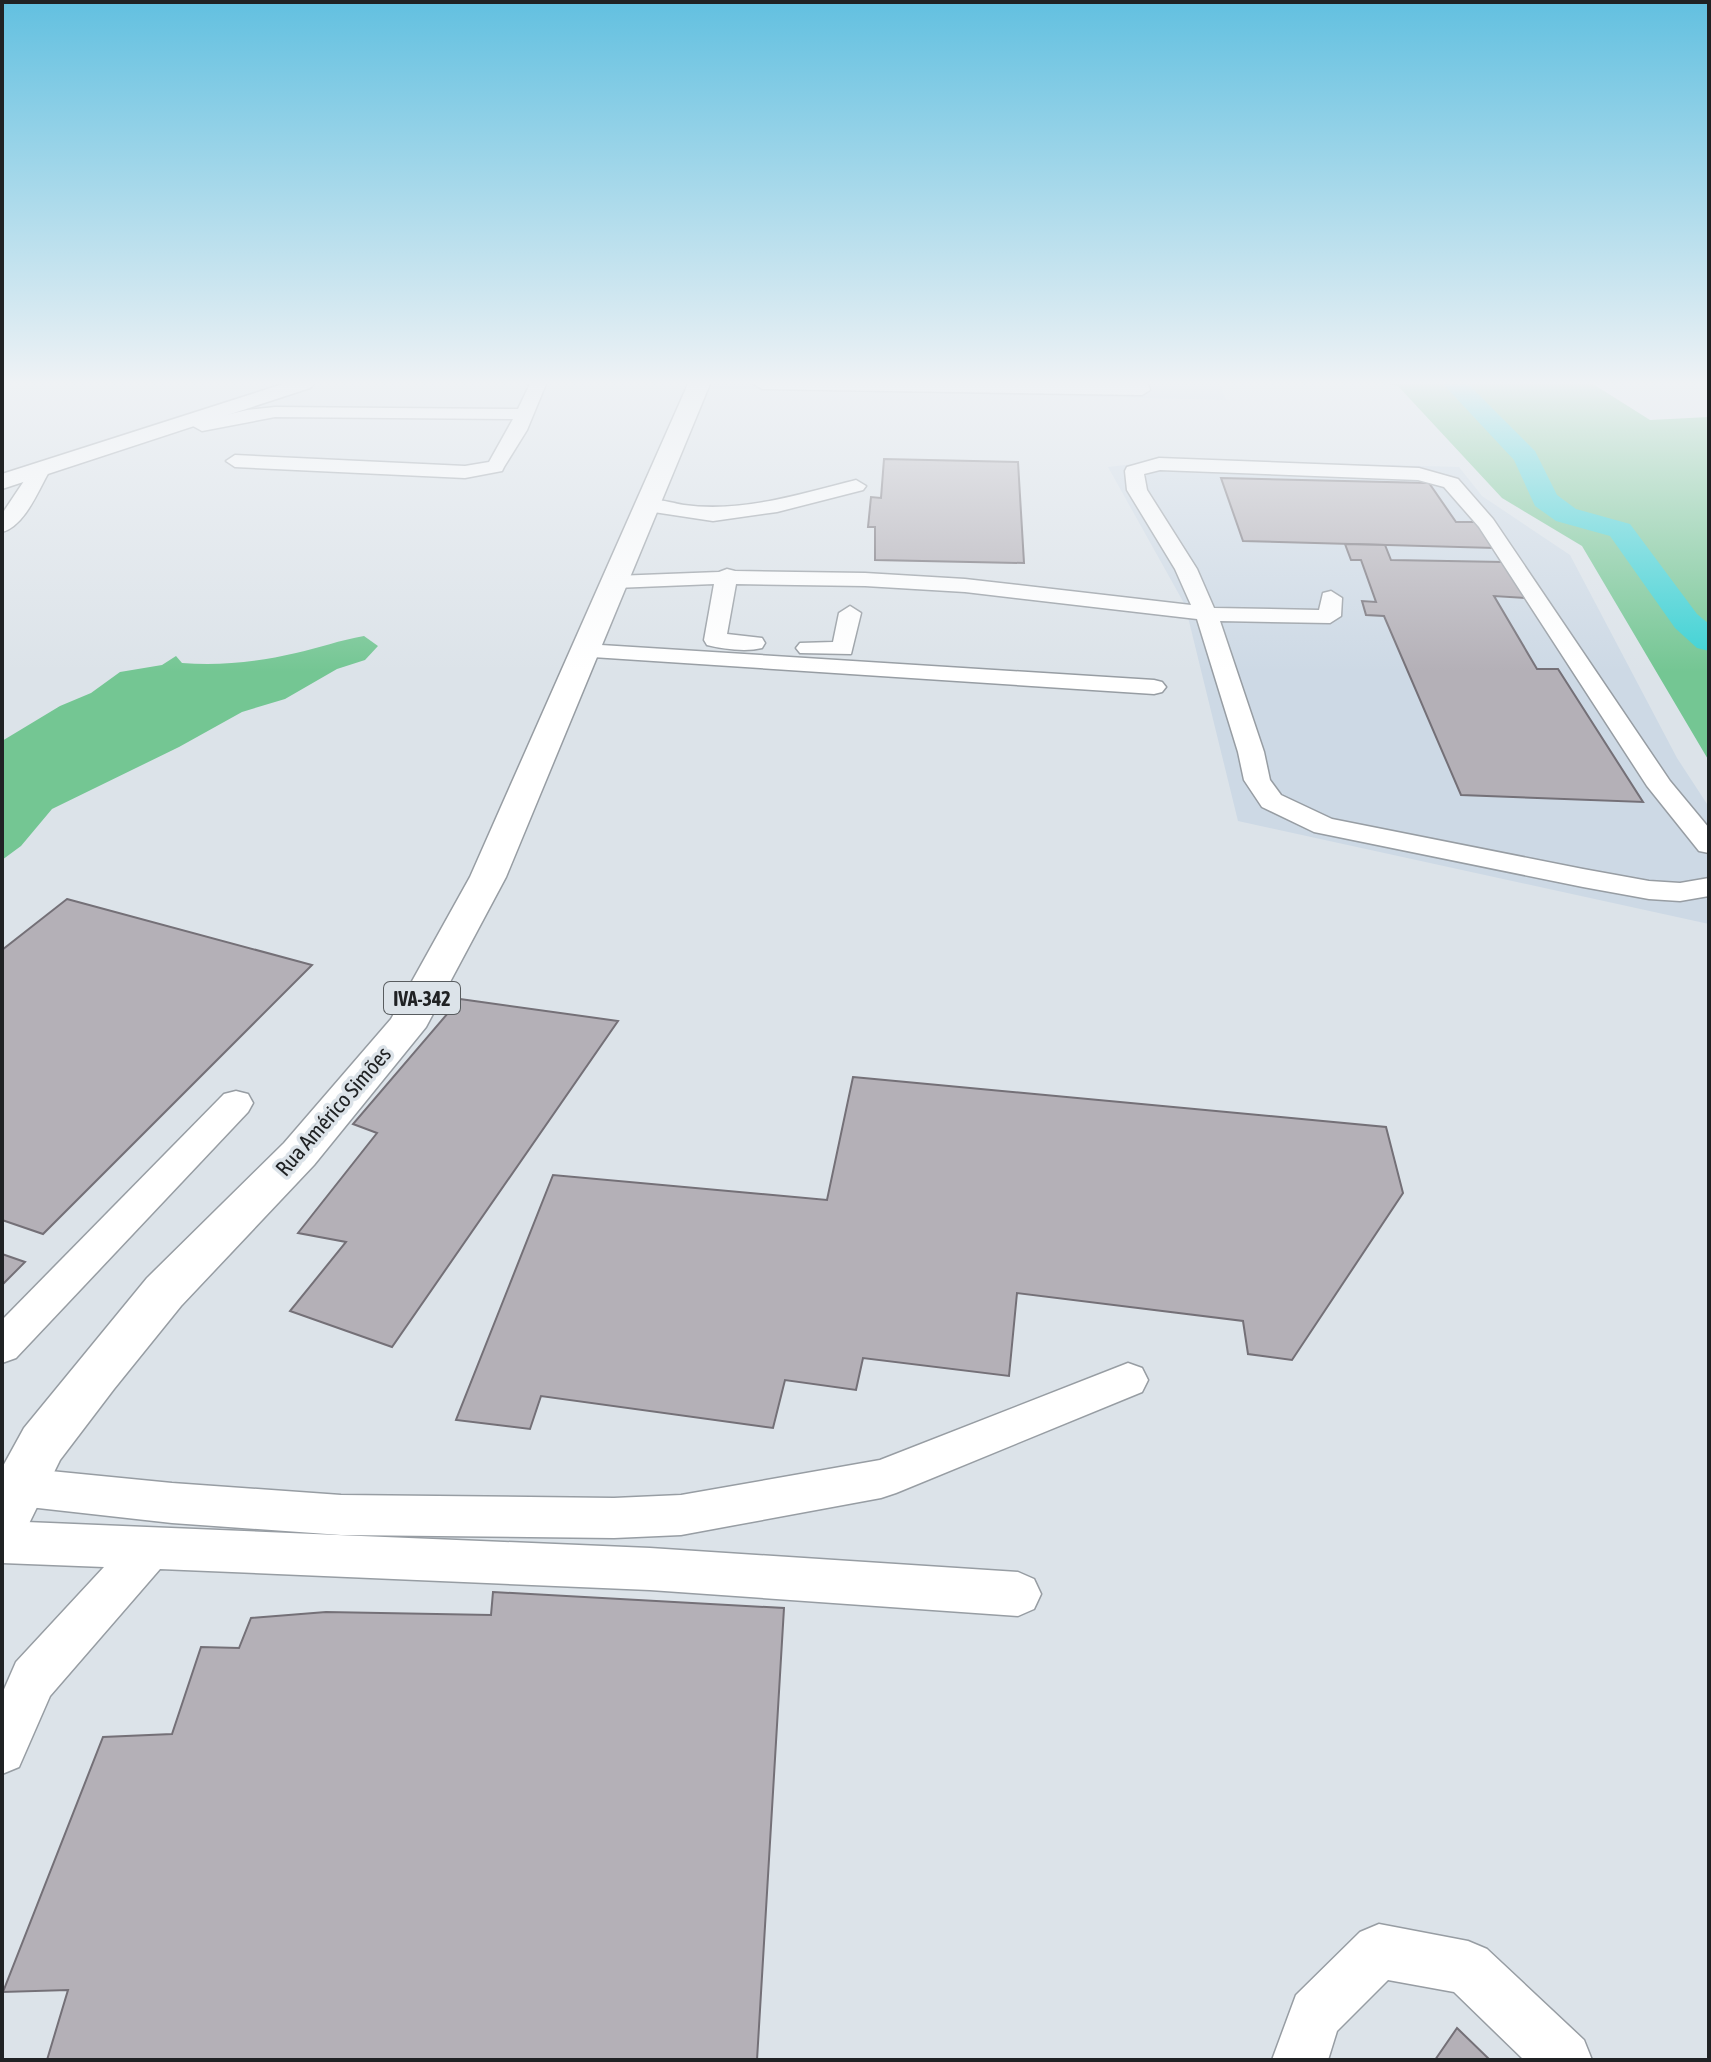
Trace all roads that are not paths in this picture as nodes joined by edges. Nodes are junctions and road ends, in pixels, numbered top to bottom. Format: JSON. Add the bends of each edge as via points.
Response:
{"nodes":[{"id":1,"x":35,"y":480,"type":"edge"},
{"id":2,"x":657,"y":480,"type":"edge"},
{"id":3,"x":1135,"y":480,"type":"edge"},
{"id":4,"x":1445,"y":480,"type":"edge"},
{"id":5,"x":856,"y":486,"type":"dead end"},
{"id":6,"x":642,"y":516,"type":"junction"},
{"id":7,"x":2,"y":526,"type":"edge"},
{"id":8,"x":727,"y":575,"type":"junction"},
{"id":9,"x":615,"y":582,"type":"junction"},
{"id":10,"x":1331,"y":598,"type":"dead end"},
{"id":11,"x":850,"y":613,"type":"dead end"},
{"id":12,"x":1206,"y":614,"type":"junction"},
{"id":13,"x":585,"y":651,"type":"junction"},
{"id":14,"x":1154,"y":687,"type":"dead end"},
{"id":15,"x":1709,"y":845,"type":"edge"},
{"id":16,"x":1709,"y":887,"type":"edge"},
{"id":17,"x":236,"y":1103,"type":"dead end"},
{"id":18,"x":2,"y":1346,"type":"edge"},
{"id":19,"x":1128,"y":1380,"type":"dead end"},
{"id":20,"x":11,"y":1504,"type":"edge"},
{"id":21,"x":2,"y":1542,"type":"edge"},
{"id":22,"x":149,"y":1549,"type":"junction"},
{"id":23,"x":1018,"y":1594,"type":"dead end"},
{"id":24,"x":2,"y":1750,"type":"edge"},
{"id":25,"x":1300,"y":2060,"type":"edge"},
{"id":26,"x":1564,"y":2060,"type":"edge"}],
"edges":[{"from":1,"to":7,"type":"street"},
{"from":2,"to":6,"type":"main road","name":"Rua Américo Simões","number":"IVA-342"},
{"from":3,"to":12,"type":"street"},
{"from":4,"to":15,"type":"street","via":[[1494,535],[1660,786]]},
{"from":5,"to":6,"type":"street","via":[[777,506]]},
{"from":6,"to":9,"type":"main road","name":"Rua Américo Simões","number":"IVA-342"},
{"from":8,"to":9,"type":"street"},
{"from":8,"to":11,"type":"street","via":[[715,640],[838,650],[845,647]]},
{"from":8,"to":12,"type":"street","via":[[985,588]]},
{"from":9,"to":13,"type":"main road","name":"Rua Américo Simões","number":"IVA-342"},
{"from":10,"to":12,"type":"street","via":[[1330,616]]},
{"from":12,"to":16,"type":"street","via":[[1257,780],[1271,801],[1324,826],[1649,890]]},
{"from":13,"to":14,"type":"street"},
{"from":13,"to":20,"type":"main road","name":"Rua Américo Simões","number":"IVA-342","via":[[488,877],[406,1027],[299,1154],[164,1292],[42,1444]]},
{"from":17,"to":18,"type":"street"},
{"from":19,"to":20,"type":"street","via":[[881,1479],[681,1515],[341,1515],[172,1503]]},
{"from":21,"to":22,"type":"street"},
{"from":22,"to":23,"type":"street","via":[[650,1569]]},
{"from":22,"to":24,"type":"street","via":[[33,1679]]},
{"from":25,"to":26,"type":"street","via":[[1315,2014],[1379,1951],[1468,1968]]}]}
